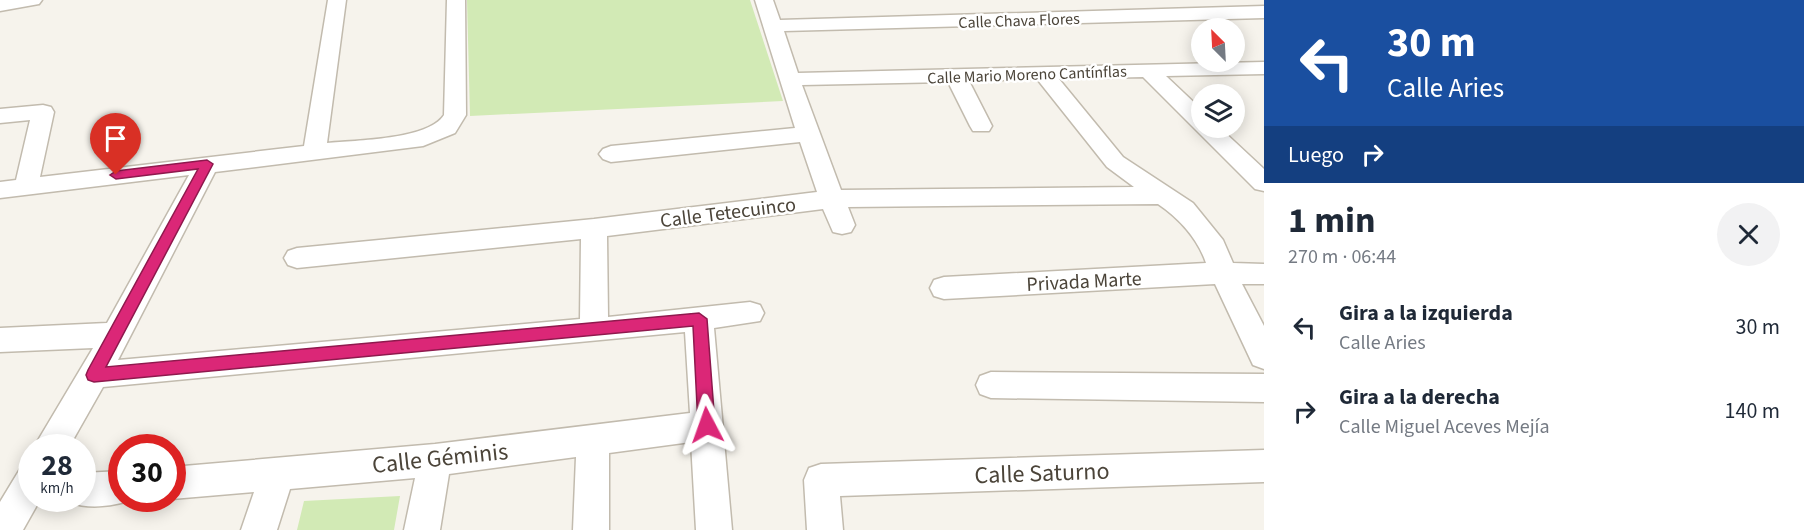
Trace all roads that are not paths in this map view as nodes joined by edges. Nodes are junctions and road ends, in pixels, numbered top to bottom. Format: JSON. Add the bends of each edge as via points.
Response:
{"nodes":[{"id":1,"x":33,"y":0,"type":"edge"},
{"id":2,"x":337,"y":0,"type":"edge"},
{"id":3,"x":456,"y":0,"type":"edge"},
{"id":4,"x":764,"y":0,"type":"edge"},
{"id":5,"x":1174,"y":0,"type":"edge"},
{"id":6,"x":0,"y":5,"type":"edge"},
{"id":7,"x":1264,"y":12,"type":"edge"},
{"id":8,"x":1191,"y":14,"type":"junction"},
{"id":9,"x":1196,"y":18,"type":"edge"},
{"id":10,"x":773,"y":26,"type":"junction"},
{"id":11,"x":1245,"y":56,"type":"edge"},
{"id":12,"x":1263,"y":69,"type":"edge"},
{"id":13,"x":1148,"y":70,"type":"junction"},
{"id":14,"x":1044,"y":73,"type":"junction"},
{"id":15,"x":956,"y":76,"type":"junction"},
{"id":16,"x":790,"y":79,"type":"junction"},
{"id":17,"x":1191,"y":112,"type":"edge"},
{"id":18,"x":0,"y":116,"type":"edge"},
{"id":19,"x":981,"y":126,"type":"dead end"},
{"id":20,"x":808,"y":134,"type":"junction"},
{"id":21,"x":1217,"y":138,"type":"edge"},
{"id":22,"x":314,"y":154,"type":"junction"},
{"id":23,"x":611,"y":154,"type":"dead end"},
{"id":24,"x":207,"y":164,"type":"junction"},
{"id":25,"x":1264,"y":183,"type":"edge"},
{"id":26,"x":26,"y":187,"type":"junction"},
{"id":27,"x":0,"y":190,"type":"edge"},
{"id":28,"x":1161,"y":195,"type":"junction"},
{"id":29,"x":832,"y":199,"type":"junction"},
{"id":30,"x":842,"y":225,"type":"dead end"},
{"id":31,"x":594,"y":228,"type":"junction"},
{"id":32,"x":297,"y":258,"type":"dead end"},
{"id":33,"x":1223,"y":273,"type":"junction"},
{"id":34,"x":1264,"y":274,"type":"edge"},
{"id":35,"x":944,"y":288,"type":"dead end"},
{"id":36,"x":750,"y":313,"type":"dead end"},
{"id":37,"x":699,"y":319,"type":"junction"},
{"id":38,"x":594,"y":330,"type":"junction"},
{"id":39,"x":114,"y":335,"type":"junction"},
{"id":40,"x":0,"y":340,"type":"edge"},
{"id":41,"x":1264,"y":356,"type":"edge"},
{"id":42,"x":94,"y":375,"type":"junction"},
{"id":43,"x":991,"y":385,"type":"dead end"},
{"id":44,"x":1264,"y":388,"type":"edge"},
{"id":45,"x":707,"y":425,"type":"junction"},
{"id":46,"x":59,"y":434,"type":"edge"},
{"id":47,"x":593,"y":442,"type":"junction"},
{"id":48,"x":435,"y":460,"type":"junction"},
{"id":49,"x":1264,"y":466,"type":"edge"},
{"id":50,"x":279,"y":473,"type":"junction"},
{"id":51,"x":186,"y":482,"type":"edge"},
{"id":52,"x":18,"y":498,"type":"edge"},
{"id":53,"x":3,"y":530,"type":"edge"},
{"id":54,"x":259,"y":530,"type":"edge"},
{"id":55,"x":422,"y":530,"type":"edge"},
{"id":56,"x":591,"y":530,"type":"edge"},
{"id":57,"x":714,"y":530,"type":"edge"},
{"id":58,"x":825,"y":530,"type":"edge"}],
"edges":[{"from":1,"to":6,"type":"street"},
{"from":2,"to":22,"type":"street"},
{"from":3,"to":22,"type":"street","via":[[455,115],[447,128],[423,139]]},
{"from":4,"to":10,"type":"street"},
{"from":5,"to":8,"type":"street"},
{"from":7,"to":8,"type":"street","name":"Calle Chava Flores"},
{"from":8,"to":9,"type":"street"},
{"from":8,"to":10,"type":"street","name":"Calle Chava Flores"},
{"from":10,"to":16,"type":"street"},
{"from":11,"to":12,"type":"street"},
{"from":12,"to":13,"type":"street","name":"Calle Mario Moreno Cantínflas"},
{"from":13,"to":14,"type":"street","name":"Calle Mario Moreno Cantínflas"},
{"from":13,"to":17,"type":"street"},
{"from":14,"to":15,"type":"street","name":"Calle Mario Moreno Cantínflas"},
{"from":14,"to":28,"type":"street","via":[[1115,162]]},
{"from":15,"to":16,"type":"street","name":"Calle Mario Moreno Cantínflas"},
{"from":15,"to":19,"type":"street"},
{"from":16,"to":20,"type":"street"},
{"from":18,"to":26,"type":"street","via":[[43,112]]},
{"from":20,"to":23,"type":"street"},
{"from":20,"to":29,"type":"street"},
{"from":21,"to":25,"type":"street"},
{"from":22,"to":24,"type":"street"},
{"from":24,"to":26,"type":"street"},
{"from":24,"to":39,"type":"street"},
{"from":26,"to":27,"type":"street"},
{"from":28,"to":29,"type":"street","name":"Calle Tetecuinco"},
{"from":28,"to":33,"type":"street","via":[[1184,209],[1214,247]]},
{"from":29,"to":30,"type":"street"},
{"from":29,"to":31,"type":"street","name":"Calle Tetecuinco"},
{"from":31,"to":32,"type":"street","name":"Calle Tetecuinco"},
{"from":31,"to":38,"type":"street"},
{"from":33,"to":34,"type":"street","name":"Privada Marte"},
{"from":33,"to":35,"type":"street","name":"Privada Marte"},
{"from":33,"to":41,"type":"street"},
{"from":36,"to":37,"type":"street"},
{"from":37,"to":38,"type":"street"},
{"from":37,"to":45,"type":"street"},
{"from":38,"to":42,"type":"street"},
{"from":39,"to":40,"type":"street"},
{"from":39,"to":42,"type":"street"},
{"from":42,"to":46,"type":"street"},
{"from":43,"to":44,"type":"street"},
{"from":45,"to":47,"type":"street","name":"Calle Géminis"},
{"from":45,"to":57,"type":"street"},
{"from":47,"to":48,"type":"street","name":"Calle Géminis"},
{"from":47,"to":56,"type":"street"},
{"from":48,"to":50,"type":"street","name":"Calle Géminis"},
{"from":48,"to":55,"type":"street"},
{"from":49,"to":58,"type":"street","name":"Calle Saturno","via":[[821,480]]},
{"from":50,"to":51,"type":"street","name":"Calle Géminis"},
{"from":50,"to":54,"type":"street"},
{"from":52,"to":53,"type":"street"}]}
